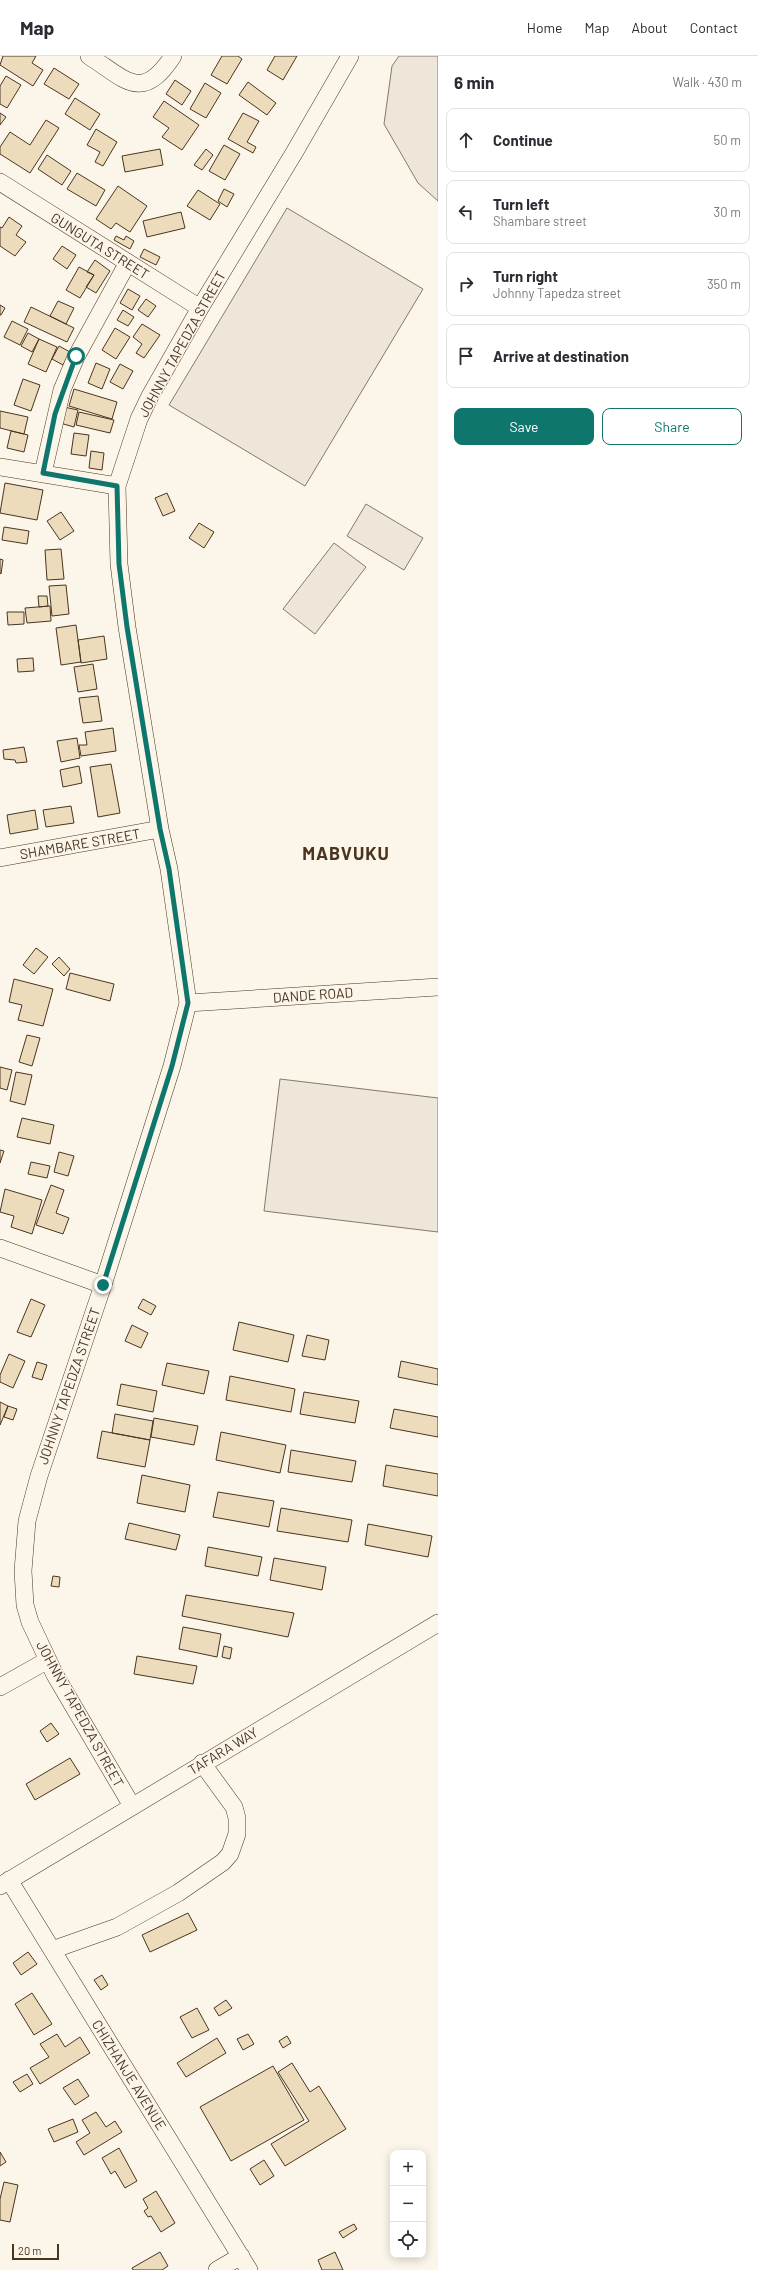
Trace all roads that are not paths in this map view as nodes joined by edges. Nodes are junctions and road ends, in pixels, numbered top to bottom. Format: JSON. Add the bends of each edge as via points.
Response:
{"nodes":[{"id":1,"x":89,"y":56,"type":"edge"},
{"id":2,"x":173,"y":56,"type":"edge"},
{"id":3,"x":350,"y":56,"type":"edge"},
{"id":4,"x":0,"y":182,"type":"edge"},
{"id":5,"x":127,"y":264,"type":"junction"},
{"id":6,"x":200,"y":308,"type":"junction"},
{"id":7,"x":0,"y":467,"type":"edge"},
{"id":8,"x":43,"y":473,"type":"junction"},
{"id":9,"x":117,"y":486,"type":"junction"},
{"id":10,"x":160,"y":829,"type":"junction"},
{"id":11,"x":0,"y":858,"type":"edge"},
{"id":12,"x":438,"y":987,"type":"edge"},
{"id":13,"x":188,"y":1003,"type":"junction"},
{"id":14,"x":0,"y":1248,"type":"edge"},
{"id":15,"x":103,"y":1285,"type":"junction"},
{"id":16,"x":438,"y":1623,"type":"edge"},
{"id":17,"x":48,"y":1660,"type":"junction"},
{"id":18,"x":0,"y":1687,"type":"edge"},
{"id":19,"x":202,"y":1763,"type":"junction"},
{"id":20,"x":132,"y":1806,"type":"junction"},
{"id":21,"x":4,"y":1883,"type":"edge"},
{"id":22,"x":52,"y":1950,"type":"junction"},
{"id":23,"x":245,"y":2263,"type":"edge"},
{"id":24,"x":217,"y":2270,"type":"edge"}],
"edges":[{"from":1,"to":2,"type":"street","via":[[127,81],[140,84],[152,81]]},
{"from":3,"to":6,"type":"street","name":"JOHNNY TAPEDZA STREET"},
{"from":4,"to":5,"type":"street","name":"GUNGUTA STREET"},
{"from":5,"to":6,"type":"street","name":"GUNGUTA STREET"},
{"from":5,"to":8,"type":"street","via":[[89,330],[65,384],[55,414]]},
{"from":6,"to":9,"type":"street","name":"JOHNNY TAPEDZA STREET","via":[[142,414]]},
{"from":7,"to":8,"type":"street"},
{"from":8,"to":9,"type":"street"},
{"from":9,"to":10,"type":"street","name":"JOHNNY TAPEDZA STREET","via":[[119,564],[137,696]]},
{"from":10,"to":11,"type":"street","name":"SHAMBARE STREET"},
{"from":10,"to":13,"type":"street","name":"JOHNNY TAPEDZA STREET","via":[[169,869]]},
{"from":12,"to":13,"type":"street","name":"DANDE ROAD"},
{"from":13,"to":15,"type":"street","name":"JOHNNY TAPEDZA STREET","via":[[172,1066]]},
{"from":14,"to":15,"type":"street"},
{"from":15,"to":17,"type":"street","name":"JOHNNY TAPEDZA STREET","via":[[39,1476],[27,1521],[22,1571],[25,1605]]},
{"from":16,"to":19,"type":"street","name":"TAFARA WAY"},
{"from":17,"to":18,"type":"street"},
{"from":17,"to":20,"type":"street","name":"JOHNNY TAPEDZA STREET"},
{"from":19,"to":20,"type":"street","name":"TAFARA WAY"},
{"from":19,"to":22,"type":"street","via":[[234,1807],[239,1825],[236,1843],[227,1858],[178,1893],[117,1927]]},
{"from":20,"to":21,"type":"street","name":"TAFARA WAY"},
{"from":21,"to":22,"type":"street","name":"CHIZHANJE AVENUE"},
{"from":22,"to":23,"type":"street","name":"CHIZHANJE AVENUE"},
{"from":23,"to":24,"type":"street"}]}
